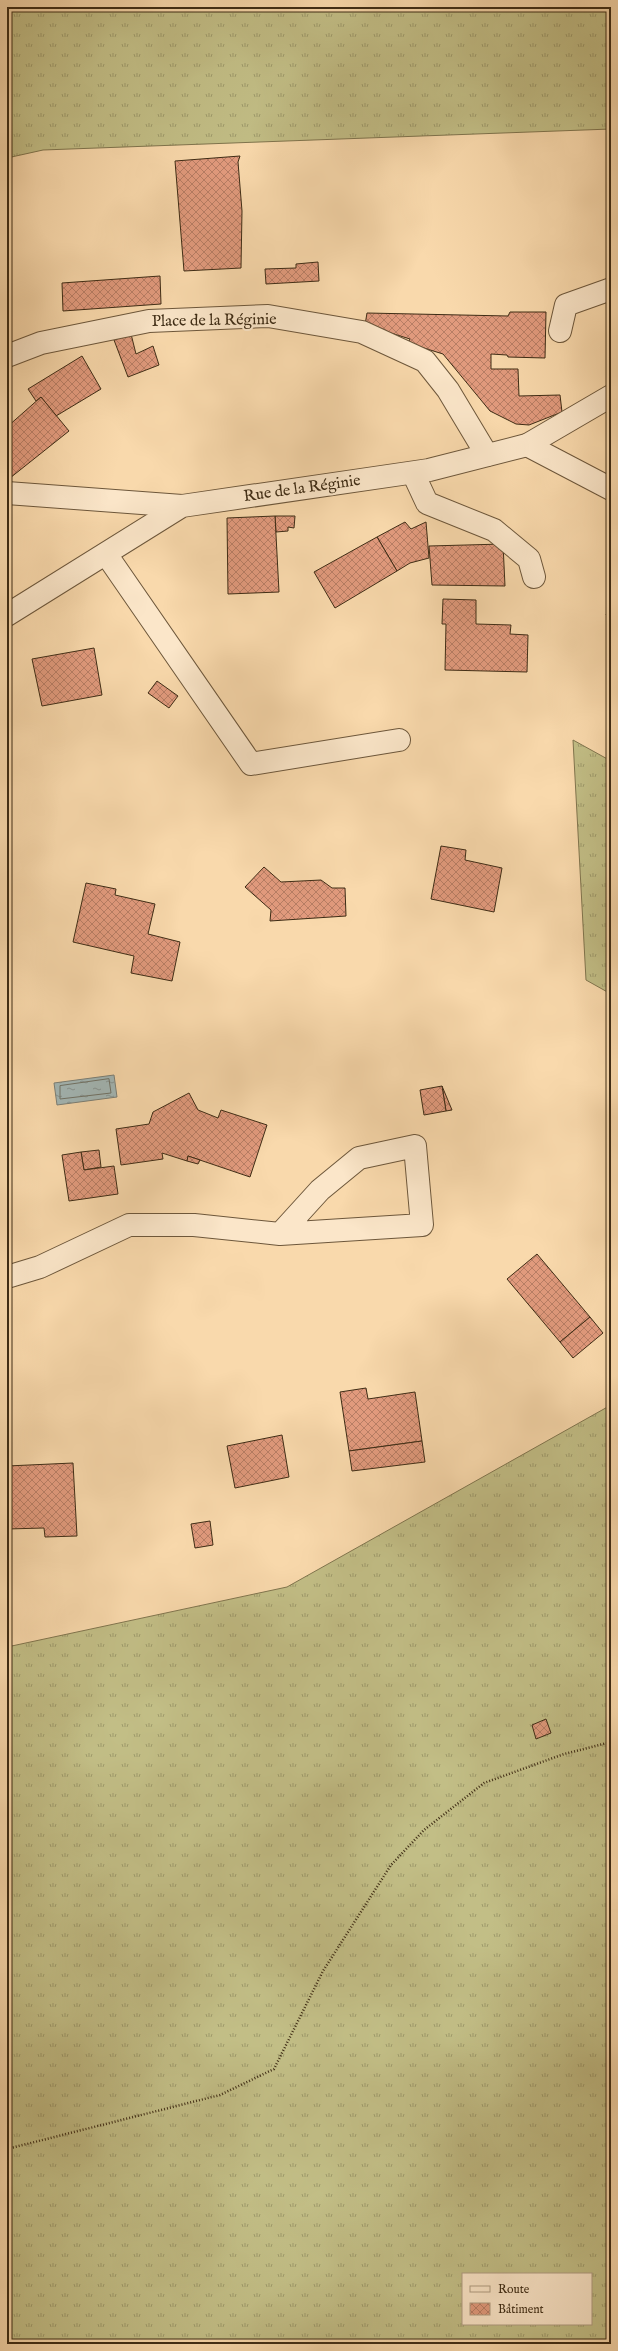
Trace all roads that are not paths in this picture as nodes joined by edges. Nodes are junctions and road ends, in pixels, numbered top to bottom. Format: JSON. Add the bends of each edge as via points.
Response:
{"nodes":[{"id":1,"x":611,"y":289,"type":"edge"},
{"id":2,"x":560,"y":331,"type":"dead end"},
{"id":3,"x":7,"y":356,"type":"edge"},
{"id":4,"x":611,"y":396,"type":"edge"},
{"id":5,"x":526,"y":445,"type":"junction"},
{"id":6,"x":487,"y":455,"type":"junction"},
{"id":7,"x":413,"y":473,"type":"junction"},
{"id":8,"x":611,"y":489,"type":"edge"},
{"id":9,"x":7,"y":493,"type":"edge"},
{"id":10,"x":182,"y":506,"type":"junction"},
{"id":11,"x":106,"y":554,"type":"junction"},
{"id":12,"x":534,"y":576,"type":"dead end"},
{"id":13,"x":7,"y":615,"type":"edge"},
{"id":14,"x":399,"y":740,"type":"dead end"},
{"id":15,"x":280,"y":1234,"type":"junction"},
{"id":16,"x":7,"y":1277,"type":"edge"}],
"edges":[{"from":1,"to":2,"type":"street","via":[[566,305]]},
{"from":3,"to":6,"type":"street","name":"Place de la Réginie","via":[[41,343],[149,321],[268,316],[362,332],[426,360],[448,390]]},
{"from":4,"to":5,"type":"street","name":"Rue de la Réginie"},
{"from":5,"to":6,"type":"street","name":"Rue de la Réginie"},
{"from":5,"to":8,"type":"street"},
{"from":6,"to":7,"type":"street","name":"Rue de la Réginie"},
{"from":7,"to":10,"type":"street","name":"Rue de la Réginie"},
{"from":7,"to":12,"type":"street","via":[[427,503],[494,530],[529,559]]},
{"from":9,"to":10,"type":"street"},
{"from":10,"to":11,"type":"street","name":"Rue de la Réginie"},
{"from":11,"to":13,"type":"street","name":"Rue de la Réginie"},
{"from":11,"to":14,"type":"street","via":[[251,764]]},
{"from":15,"to":15,"type":"street","via":[[422,1225],[415,1146],[359,1158],[320,1190]]},
{"from":15,"to":16,"type":"street","via":[[194,1225],[129,1225],[40,1268]]}]}
